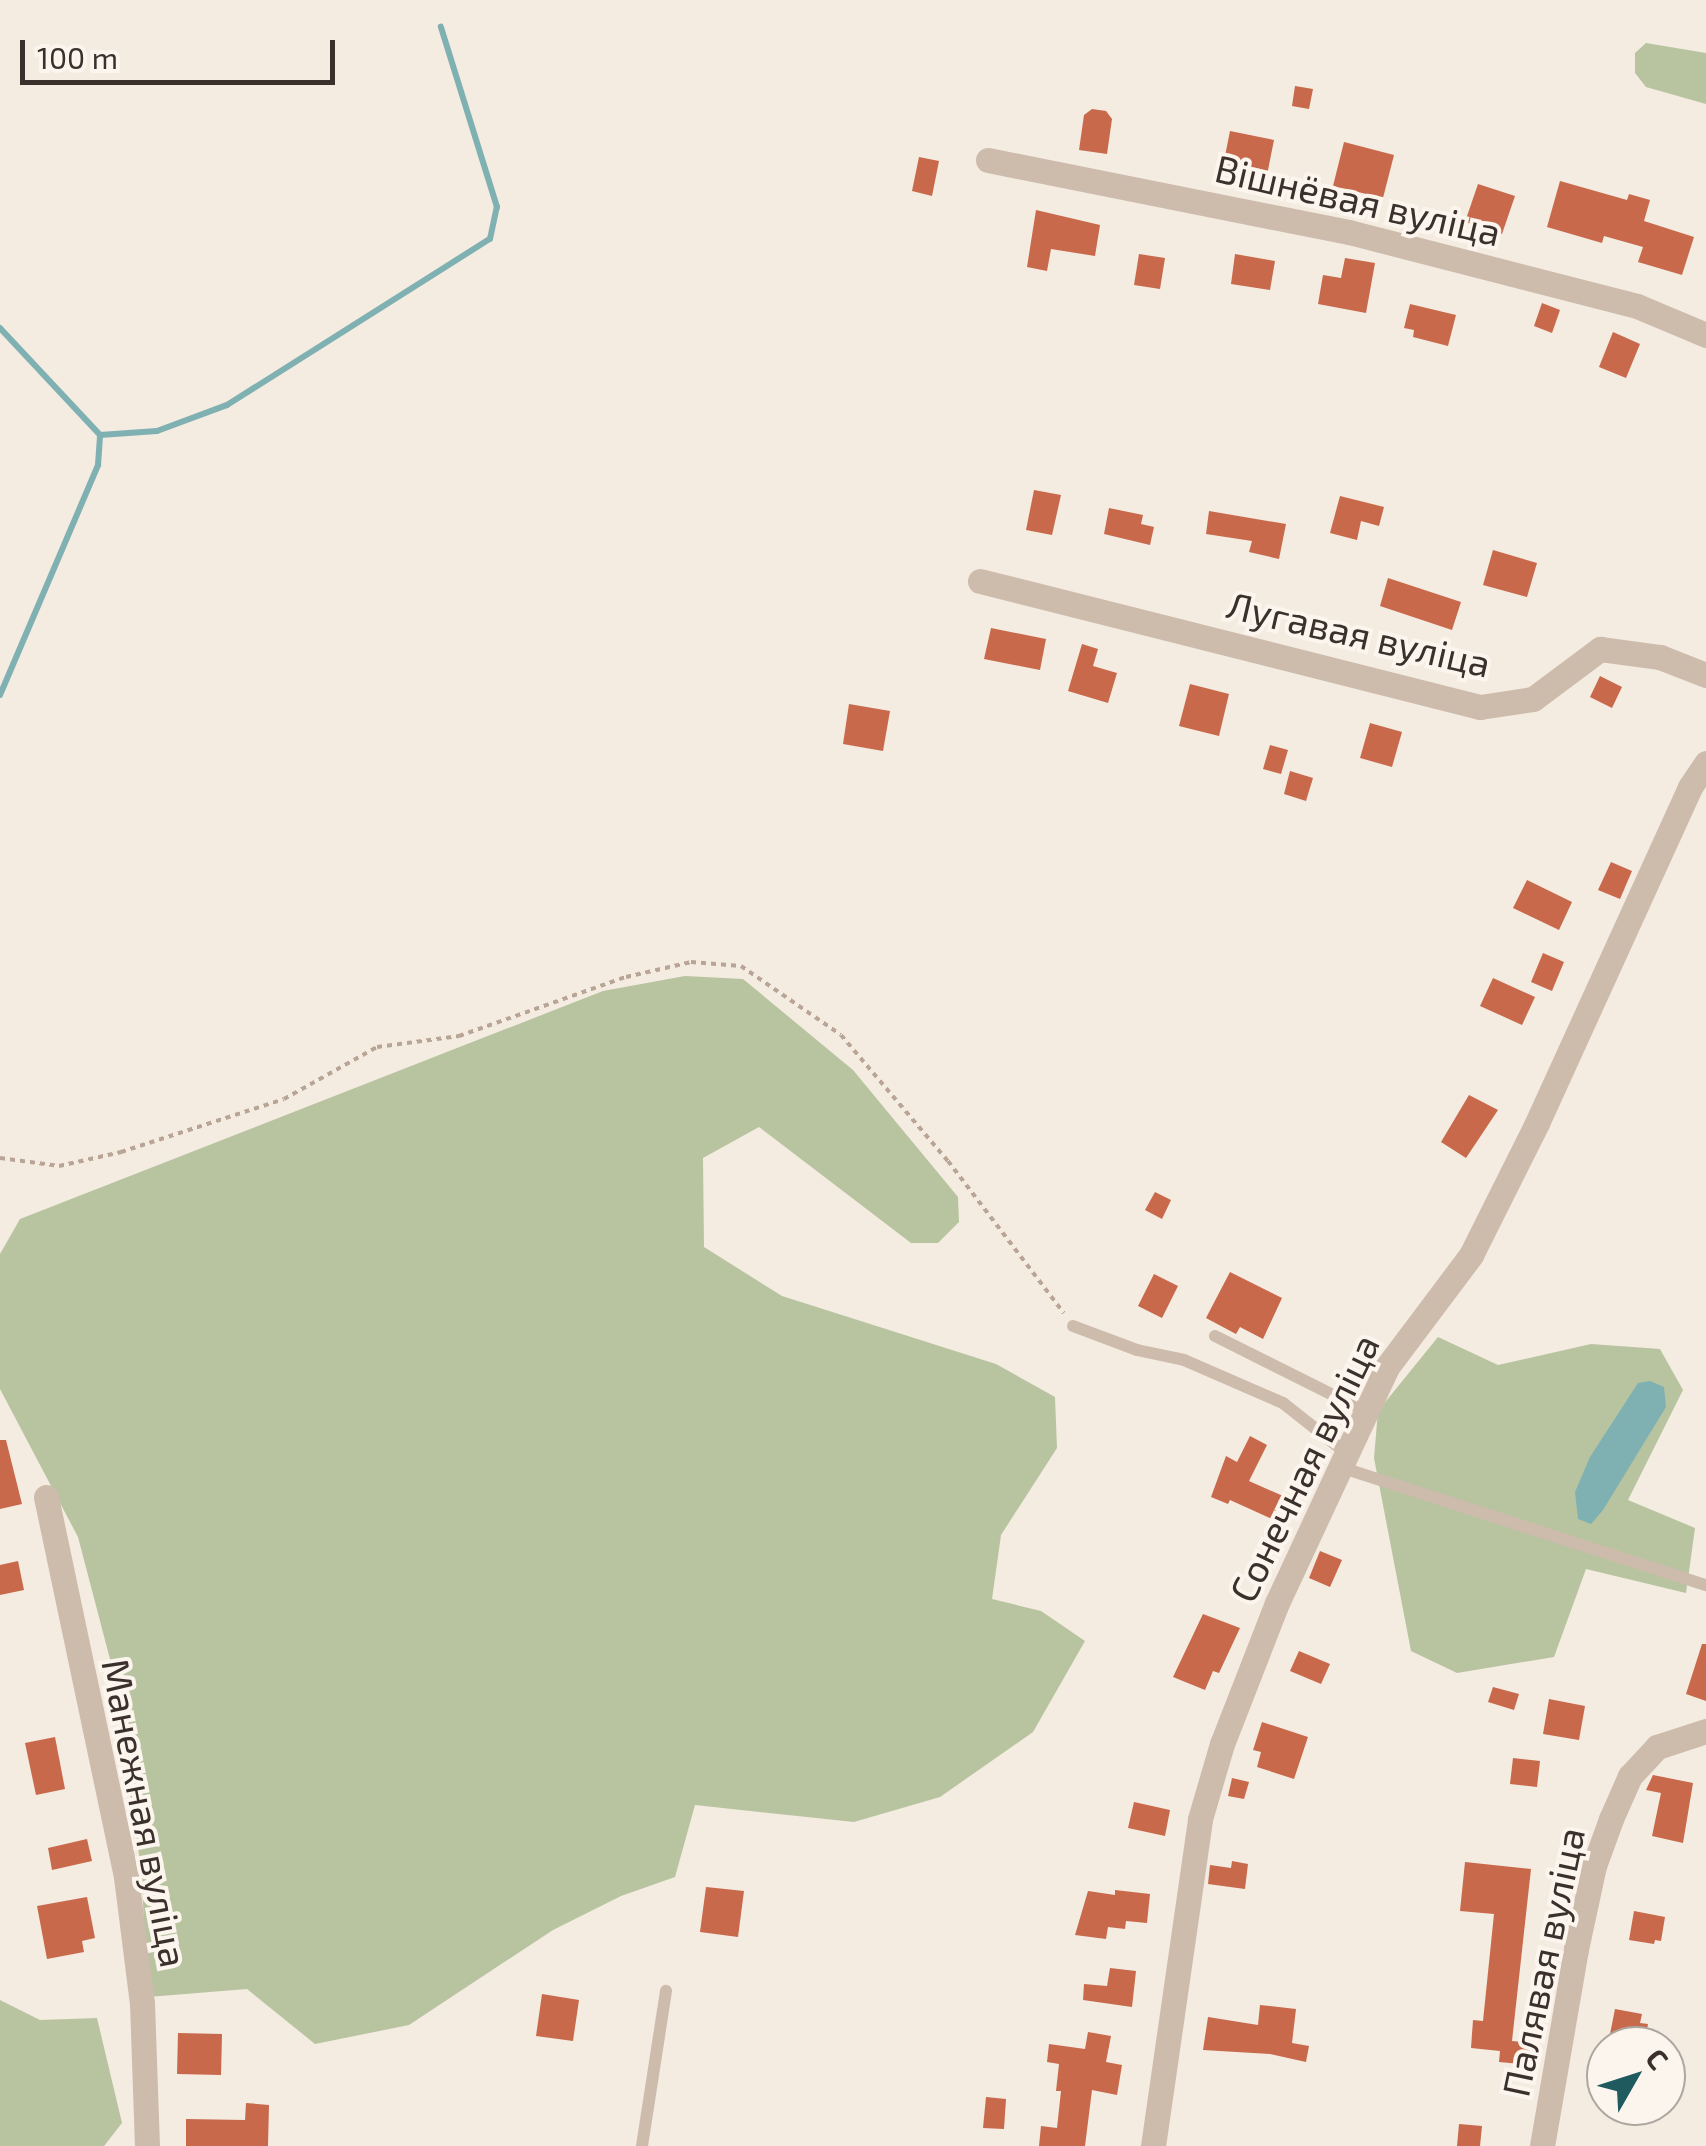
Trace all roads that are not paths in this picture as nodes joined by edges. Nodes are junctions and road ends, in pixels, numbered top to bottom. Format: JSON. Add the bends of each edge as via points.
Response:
{"nodes":[{"id":1,"x":988,"y":160,"type":"dead end"},
{"id":2,"x":1706,"y":335,"type":"edge"},
{"id":3,"x":980,"y":581,"type":"dead end"},
{"id":4,"x":1706,"y":675,"type":"edge"},
{"id":5,"x":1706,"y":763,"type":"edge"},
{"id":6,"x":1073,"y":1326,"type":"road end"},
{"id":7,"x":1215,"y":1336,"type":"dead end"},
{"id":8,"x":1365,"y":1411,"type":"junction"},
{"id":9,"x":1342,"y":1460,"type":"junction"},
{"id":10,"x":46,"y":1498,"type":"dead end"},
{"id":11,"x":1706,"y":1584,"type":"edge"},
{"id":12,"x":1706,"y":1731,"type":"edge"},
{"id":13,"x":666,"y":1991,"type":"dead end"},
{"id":14,"x":147,"y":2146,"type":"edge"},
{"id":15,"x":642,"y":2146,"type":"edge"},
{"id":16,"x":1154,"y":2146,"type":"edge"},
{"id":17,"x":1542,"y":2146,"type":"edge"}],
"edges":[{"from":1,"to":2,"type":"street","name":"Вішнёвая вуліца","via":[[1349,232],[1637,306]]},
{"from":3,"to":4,"type":"street","name":"Лугавая вуліца","via":[[1480,708],[1533,699],[1600,649],[1660,657]]},
{"from":5,"to":8,"type":"street","name":"Сонечная вуліца","via":[[1471,1256],[1386,1366]]},
{"from":6,"to":9,"type":"lane","via":[[1184,1360],[1283,1403]]},
{"from":7,"to":8,"type":"lane"},
{"from":8,"to":9,"type":"street","name":"Сонечная вуліца"},
{"from":9,"to":11,"type":"lane"},
{"from":9,"to":16,"type":"street","name":"Сонечная вуліца","via":[[1277,1603],[1210,1781],[1188,1879]]},
{"from":10,"to":14,"type":"street","name":"Манежная вуліца","via":[[126,1877],[142,2002]]},
{"from":12,"to":17,"type":"street","name":"Палявая вуліца","via":[[1657,1747],[1630,1776],[1594,1866]]},
{"from":13,"to":15,"type":"lane"}]}
